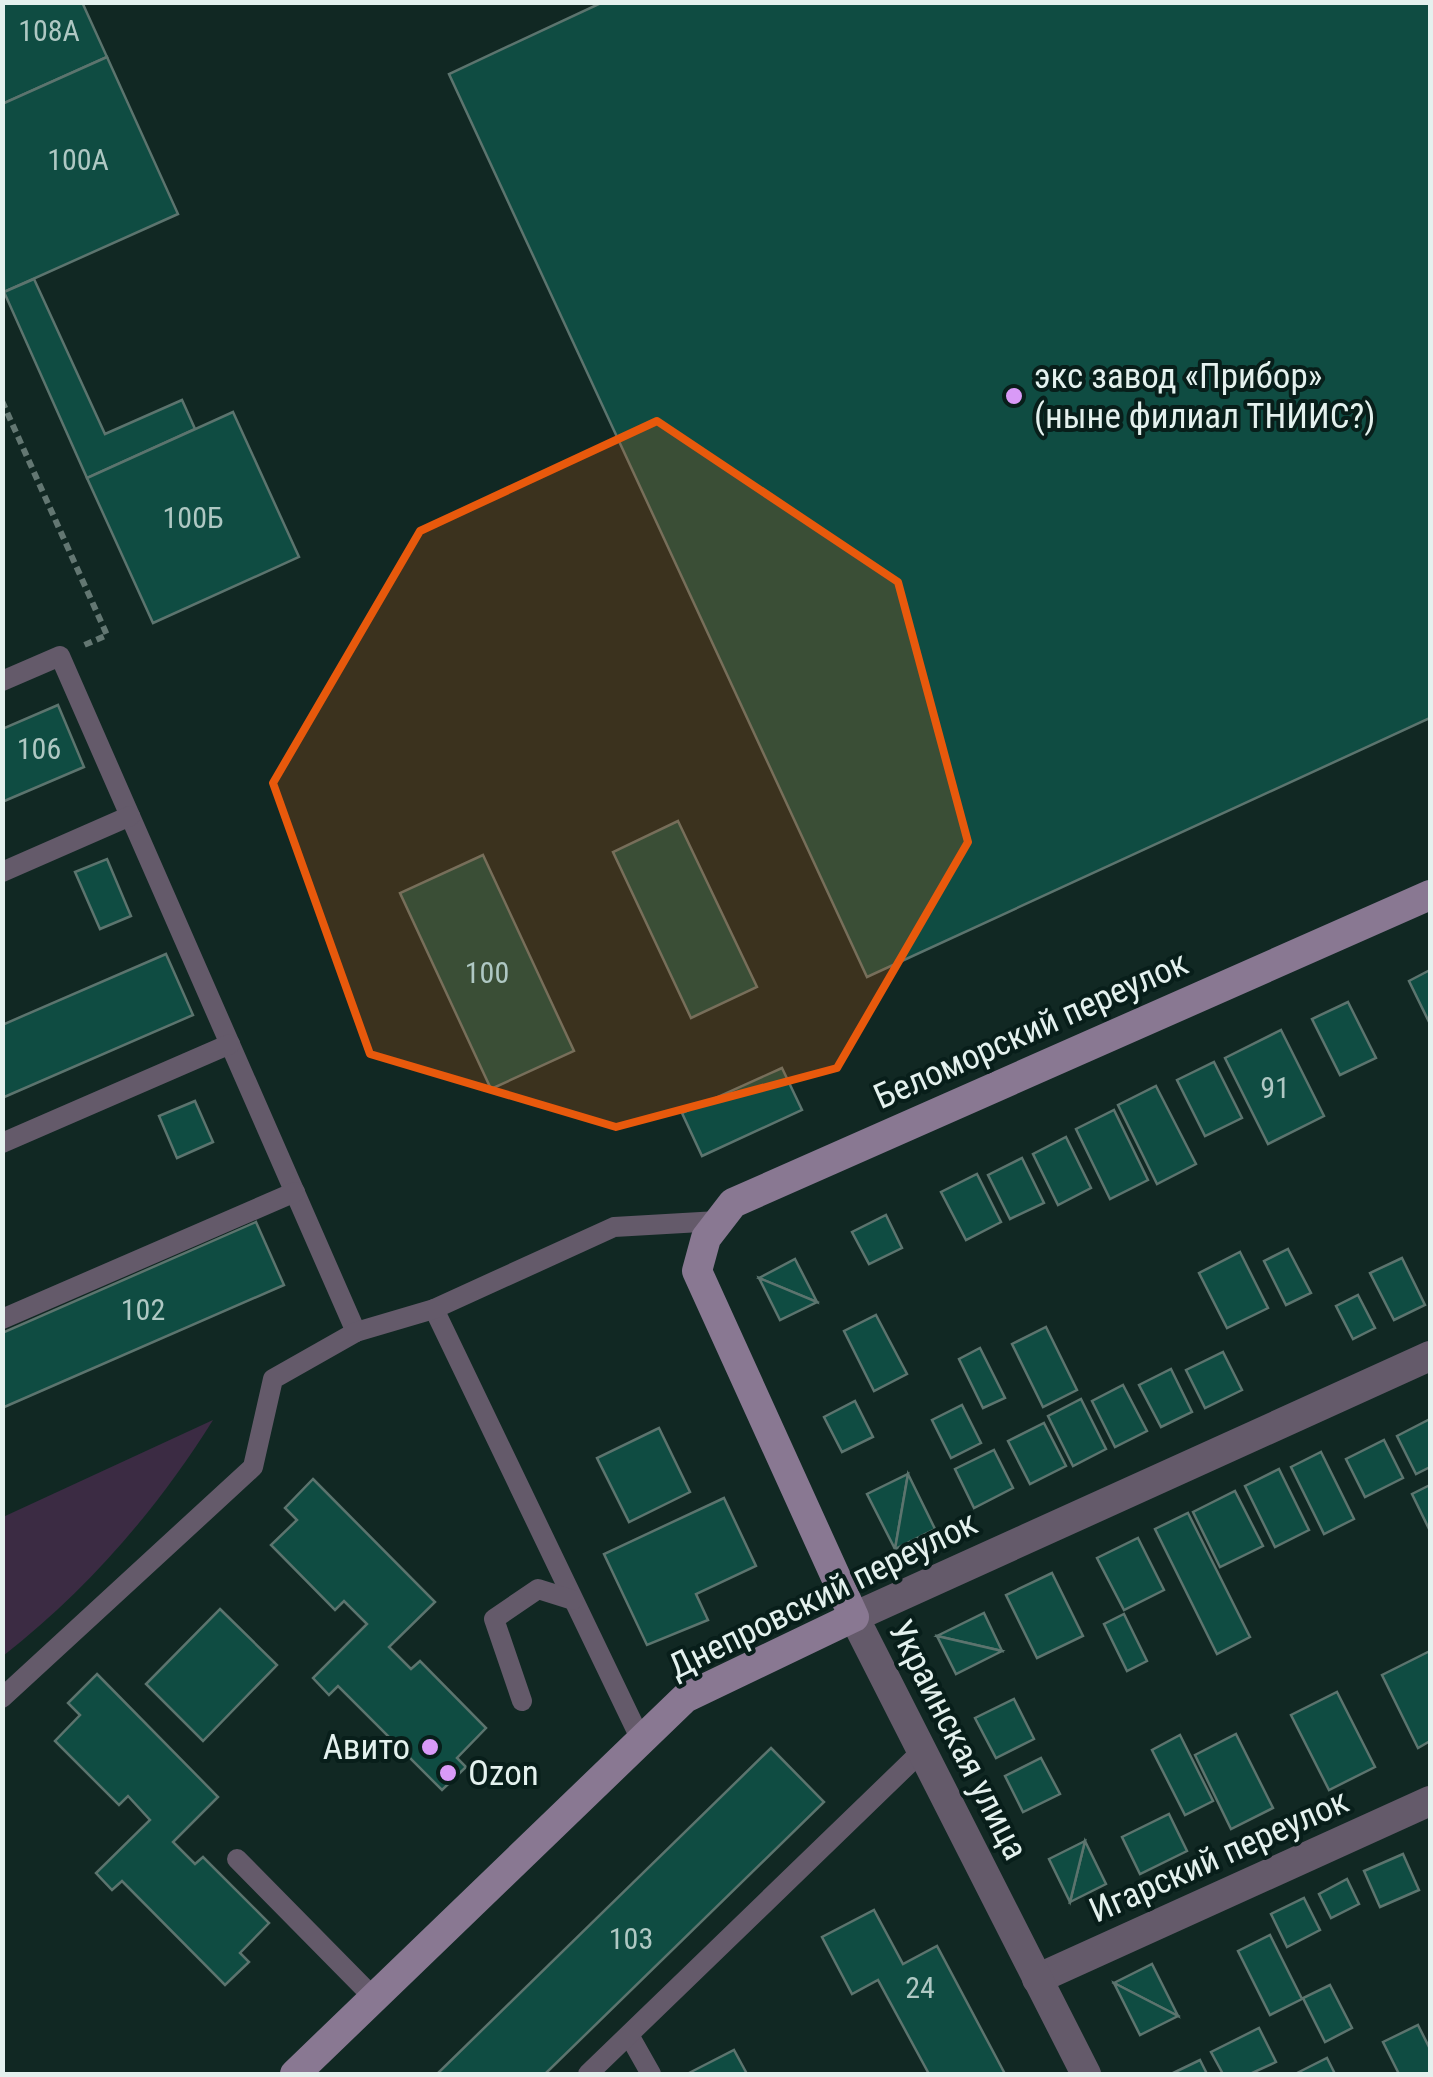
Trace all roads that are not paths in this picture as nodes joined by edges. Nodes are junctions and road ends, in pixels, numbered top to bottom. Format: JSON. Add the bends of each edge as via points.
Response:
{"nodes":[{"id":1,"x":2,"y":680,"type":"edge"},
{"id":2,"x":130,"y":816,"type":"junction"},
{"id":3,"x":2,"y":872,"type":"edge"},
{"id":4,"x":1430,"y":894,"type":"edge"},
{"id":5,"x":230,"y":1044,"type":"junction"},
{"id":6,"x":2,"y":1143,"type":"edge"},
{"id":7,"x":294,"y":1192,"type":"junction"},
{"id":8,"x":718,"y":1221,"type":"junction"},
{"id":9,"x":697,"y":1271,"type":"joint"},
{"id":10,"x":434,"y":1309,"type":"junction"},
{"id":11,"x":2,"y":1319,"type":"edge"},
{"id":12,"x":356,"y":1332,"type":"junction"},
{"id":13,"x":1430,"y":1356,"type":"edge"},
{"id":14,"x":574,"y":1600,"type":"junction"},
{"id":15,"x":854,"y":1617,"type":"junction"},
{"id":16,"x":2,"y":1698,"type":"edge"},
{"id":17,"x":522,"y":1701,"type":"dead end"},
{"id":18,"x":641,"y":1740,"type":"junction"},
{"id":19,"x":922,"y":1751,"type":"junction"},
{"id":20,"x":1430,"y":1801,"type":"edge"},
{"id":21,"x":237,"y":1859,"type":"dead end"},
{"id":22,"x":1038,"y":1979,"type":"junction"},
{"id":23,"x":374,"y":1998,"type":"junction"},
{"id":24,"x":630,"y":2035,"type":"junction"},
{"id":25,"x":295,"y":2074,"type":"edge"},
{"id":26,"x":588,"y":2074,"type":"edge"},
{"id":27,"x":650,"y":2074,"type":"edge"},
{"id":28,"x":1086,"y":2074,"type":"edge"}],
"edges":[{"from":1,"to":2,"type":"lane","via":[[60,656]]},
{"from":2,"to":3,"type":"lane"},
{"from":2,"to":5,"type":"lane"},
{"from":4,"to":8,"type":"street","name":"Беломорский переулок","via":[[732,1203]]},
{"from":5,"to":6,"type":"lane"},
{"from":5,"to":7,"type":"lane"},
{"from":7,"to":11,"type":"lane"},
{"from":7,"to":12,"type":"lane"},
{"from":8,"to":9,"type":"street","name":"Беломорский переулок"},
{"from":8,"to":10,"type":"lane","via":[[614,1227]]},
{"from":9,"to":15,"type":"street","name":"Украинская улица"},
{"from":10,"to":12,"type":"lane"},
{"from":10,"to":14,"type":"lane"},
{"from":12,"to":16,"type":"lane","via":[[273,1379],[254,1467]]},
{"from":13,"to":15,"type":"street","name":"Днепровский переулок"},
{"from":14,"to":17,"type":"lane","via":[[538,1589],[494,1619]]},
{"from":14,"to":18,"type":"lane"},
{"from":15,"to":18,"type":"street","name":"Днепровский переулок","via":[[685,1698]]},
{"from":15,"to":19,"type":"street","name":"Украинская улица"},
{"from":18,"to":23,"type":"street","name":"Днепровский переулок"},
{"from":19,"to":22,"type":"street","name":"Украинская улица"},
{"from":19,"to":24,"type":"lane"},
{"from":20,"to":22,"type":"street","name":"Игарский переулок"},
{"from":21,"to":23,"type":"lane"},
{"from":22,"to":28,"type":"street","name":"Украинская улица"},
{"from":23,"to":25,"type":"street","name":"Днепровский переулок"},
{"from":24,"to":26,"type":"lane"},
{"from":24,"to":27,"type":"lane"}]}
